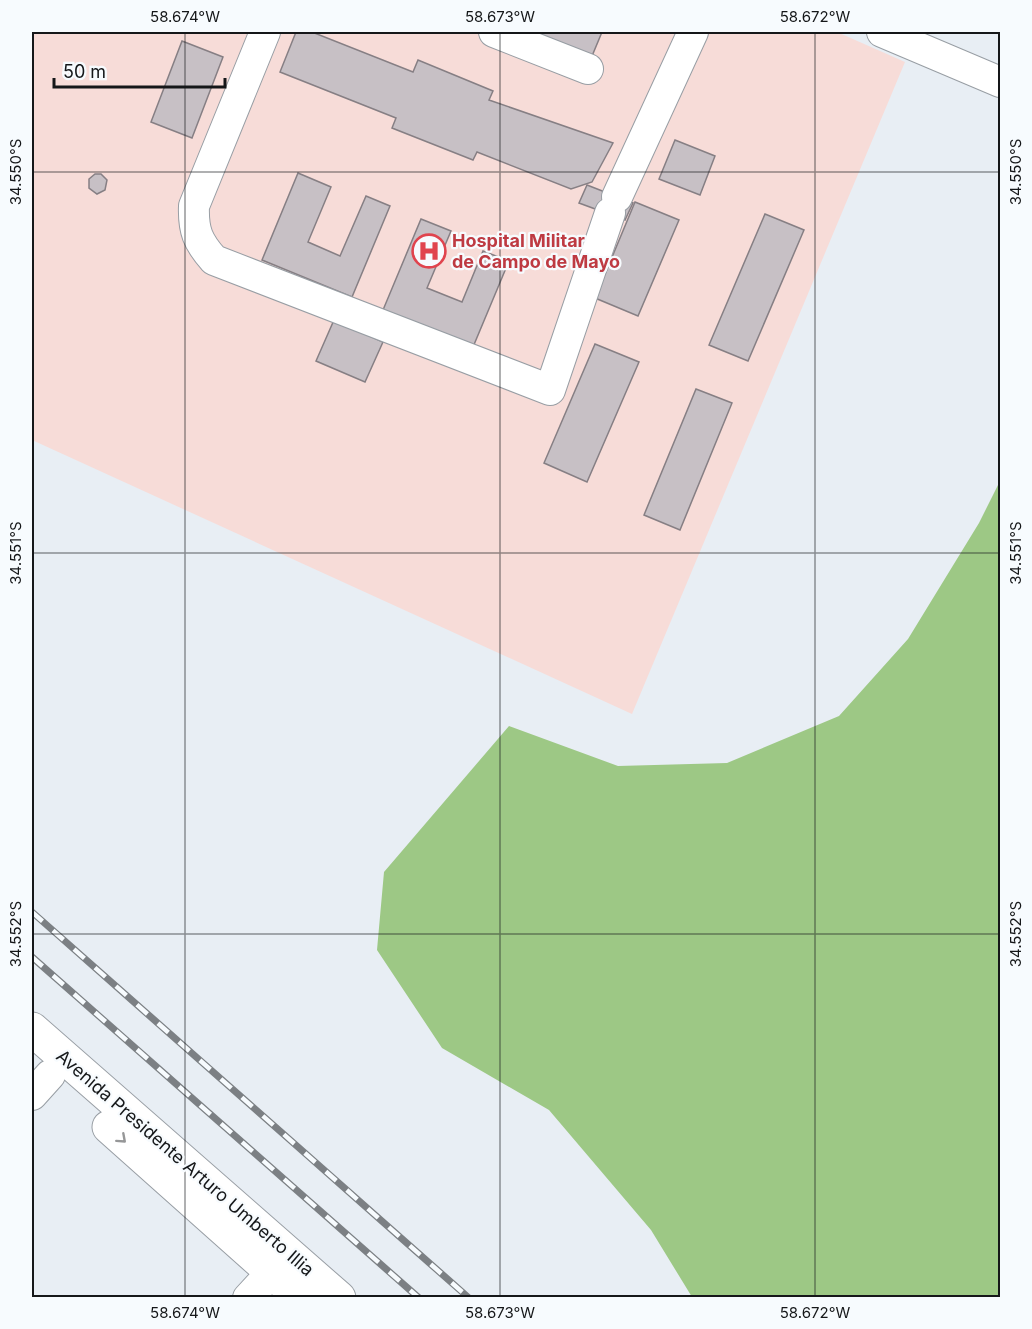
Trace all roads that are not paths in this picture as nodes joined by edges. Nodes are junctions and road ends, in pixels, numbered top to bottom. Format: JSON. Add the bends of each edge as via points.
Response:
{"nodes":[{"id":1,"x":265,"y":32,"type":"edge"},
{"id":2,"x":494,"y":32,"type":"edge"},
{"id":3,"x":693,"y":32,"type":"edge"},
{"id":4,"x":882,"y":32,"type":"edge"},
{"id":5,"x":588,"y":69,"type":"dead end"},
{"id":6,"x":1000,"y":82,"type":"edge"},
{"id":7,"x":32,"y":1029,"type":"edge"},
{"id":8,"x":38,"y":1076,"type":"edge"},
{"id":9,"x":272,"y":1272,"type":"junction"},
{"id":10,"x":248,"y":1298,"type":"edge"},
{"id":11,"x":301,"y":1298,"type":"edge"},
{"id":12,"x":339,"y":1298,"type":"edge"}],
"edges":[{"from":1,"to":3,"type":"street","via":[[194,206],[194,227],[200,244],[214,260],[550,390],[613,205]]},
{"from":2,"to":5,"type":"street"},
{"from":4,"to":6,"type":"street"},
{"from":7,"to":12,"type":"main road","name":"Avenida Presidente Arturo Umberto Illia"},
{"from":8,"to":9,"type":"main road","name":"Avenida Presidente Arturo Umberto Illia","one_way":true},
{"from":9,"to":10,"type":"street"},
{"from":9,"to":11,"type":"main road","name":"Avenida Presidente Arturo Umberto Illia"}]}
